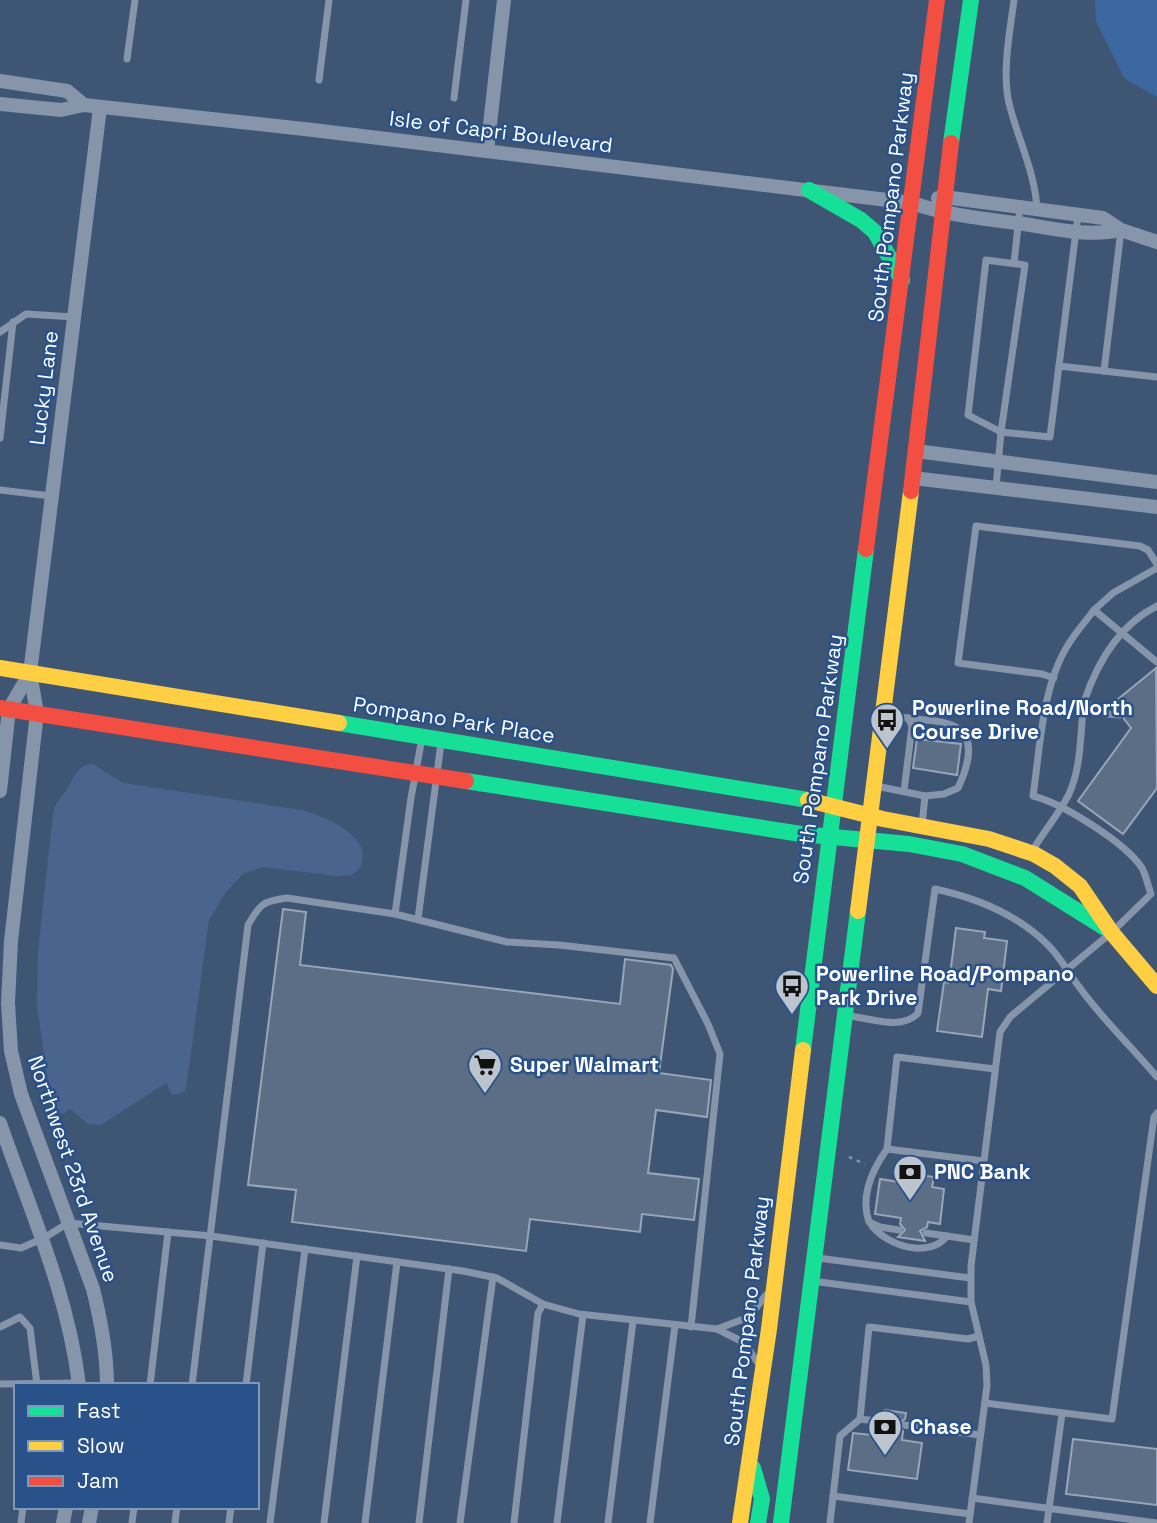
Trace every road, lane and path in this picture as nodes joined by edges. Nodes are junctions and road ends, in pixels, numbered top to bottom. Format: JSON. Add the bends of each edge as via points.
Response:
{"nodes":[{"id":1,"x":135,"y":0,"type":"edge"},
{"id":2,"x":329,"y":0,"type":"edge"},
{"id":3,"x":466,"y":0,"type":"edge"},
{"id":4,"x":504,"y":0,"type":"edge"},
{"id":5,"x":937,"y":0,"type":"edge"},
{"id":6,"x":971,"y":0,"type":"edge"},
{"id":7,"x":1014,"y":0,"type":"edge"},
{"id":8,"x":127,"y":59,"type":"dead end"},
{"id":9,"x":319,"y":80,"type":"dead end"},
{"id":10,"x":0,"y":81,"type":"edge"},
{"id":11,"x":454,"y":98,"type":"dead end"},
{"id":12,"x":0,"y":104,"type":"edge"},
{"id":13,"x":84,"y":106,"type":"junction"},
{"id":14,"x":100,"y":108,"type":"junction"},
{"id":15,"x":486,"y":151,"type":"junction"},
{"id":16,"x":809,"y":190,"type":"junction"},
{"id":17,"x":912,"y":203,"type":"junction"},
{"id":18,"x":944,"y":205,"type":"junction"},
{"id":19,"x":1020,"y":208,"type":"junction"},
{"id":20,"x":1038,"y":210,"type":"junction"},
{"id":21,"x":1078,"y":215,"type":"junction"},
{"id":22,"x":1018,"y":223,"type":"junction"},
{"id":23,"x":1035,"y":226,"type":"junction"},
{"id":24,"x":1121,"y":230,"type":"junction"},
{"id":25,"x":1076,"y":232,"type":"junction"},
{"id":26,"x":1157,"y":242,"type":"edge"},
{"id":27,"x":1014,"y":264,"type":"junction"},
{"id":28,"x":902,"y":280,"type":"junction"},
{"id":29,"x":74,"y":317,"type":"junction"},
{"id":30,"x":13,"y":323,"type":"junction"},
{"id":31,"x":0,"y":332,"type":"edge"},
{"id":32,"x":1059,"y":366,"type":"junction"},
{"id":33,"x":1104,"y":371,"type":"junction"},
{"id":34,"x":1157,"y":377,"type":"edge"},
{"id":35,"x":1001,"y":432,"type":"junction"},
{"id":36,"x":0,"y":438,"type":"edge"},
{"id":37,"x":916,"y":451,"type":"junction"},
{"id":38,"x":999,"y":462,"type":"junction"},
{"id":39,"x":1113,"y":476,"type":"junction"},
{"id":40,"x":913,"y":478,"type":"junction"},
{"id":41,"x":1157,"y":482,"type":"edge"},
{"id":42,"x":996,"y":487,"type":"junction"},
{"id":43,"x":0,"y":490,"type":"edge"},
{"id":44,"x":52,"y":496,"type":"junction"},
{"id":45,"x":1112,"y":502,"type":"junction"},
{"id":46,"x":1157,"y":507,"type":"edge"},
{"id":47,"x":1157,"y":566,"type":"edge"},
{"id":48,"x":1157,"y":606,"type":"edge"},
{"id":49,"x":1094,"y":610,"type":"junction"},
{"id":50,"x":1121,"y":634,"type":"junction"},
{"id":51,"x":1157,"y":662,"type":"edge"},
{"id":52,"x":0,"y":668,"type":"edge"},
{"id":53,"x":30,"y":673,"type":"junction"},
{"id":54,"x":1054,"y":678,"type":"junction"},
{"id":55,"x":1084,"y":702,"type":"junction"},
{"id":56,"x":5,"y":708,"type":"edge"},
{"id":57,"x":37,"y":713,"type":"junction"},
{"id":58,"x":1121,"y":715,"type":"dead end"},
{"id":59,"x":883,"y":716,"type":"junction"},
{"id":60,"x":908,"y":718,"type":"junction"},
{"id":61,"x":422,"y":737,"type":"junction"},
{"id":62,"x":442,"y":740,"type":"junction"},
{"id":63,"x":416,"y":775,"type":"junction"},
{"id":64,"x":438,"y":778,"type":"junction"},
{"id":65,"x":874,"y":785,"type":"junction"},
{"id":66,"x":0,"y":791,"type":"edge"},
{"id":67,"x":904,"y":791,"type":"junction"},
{"id":68,"x":925,"y":796,"type":"junction"},
{"id":69,"x":834,"y":805,"type":"junction"},
{"id":70,"x":1062,"y":806,"type":"junction"},
{"id":71,"x":870,"y":815,"type":"junction"},
{"id":72,"x":922,"y":825,"type":"junction"},
{"id":73,"x":829,"y":837,"type":"junction"},
{"id":74,"x":867,"y":840,"type":"junction"},
{"id":75,"x":1031,"y":854,"type":"junction"},
{"id":76,"x":395,"y":914,"type":"junction"},
{"id":77,"x":418,"y":919,"type":"junction"},
{"id":78,"x":1112,"y":932,"type":"junction"},
{"id":79,"x":1068,"y":970,"type":"junction"},
{"id":80,"x":5,"y":973,"type":"edge"},
{"id":81,"x":1157,"y":986,"type":"edge"},
{"id":82,"x":845,"y":1015,"type":"junction"},
{"id":83,"x":995,"y":1069,"type":"junction"},
{"id":84,"x":1157,"y":1077,"type":"edge"},
{"id":85,"x":1157,"y":1113,"type":"edge"},
{"id":86,"x":0,"y":1123,"type":"edge"},
{"id":87,"x":887,"y":1149,"type":"junction"},
{"id":88,"x":849,"y":1157,"type":"dead end"},
{"id":89,"x":983,"y":1160,"type":"junction"},
{"id":90,"x":867,"y":1164,"type":"dead end"},
{"id":91,"x":869,"y":1222,"type":"junction"},
{"id":92,"x":68,"y":1223,"type":"junction"},
{"id":93,"x":899,"y":1230,"type":"dead end"},
{"id":94,"x":168,"y":1232,"type":"junction"},
{"id":95,"x":926,"y":1233,"type":"dead end"},
{"id":96,"x":947,"y":1236,"type":"junction"},
{"id":97,"x":211,"y":1237,"type":"junction"},
{"id":98,"x":44,"y":1238,"type":"junction"},
{"id":99,"x":974,"y":1240,"type":"junction"},
{"id":100,"x":262,"y":1243,"type":"junction"},
{"id":101,"x":0,"y":1245,"type":"edge"},
{"id":102,"x":305,"y":1249,"type":"junction"},
{"id":103,"x":357,"y":1256,"type":"junction"},
{"id":104,"x":814,"y":1258,"type":"junction"},
{"id":105,"x":397,"y":1262,"type":"junction"},
{"id":106,"x":449,"y":1269,"type":"junction"},
{"id":107,"x":493,"y":1278,"type":"junction"},
{"id":108,"x":970,"y":1278,"type":"junction"},
{"id":109,"x":812,"y":1281,"type":"junction"},
{"id":110,"x":773,"y":1286,"type":"junction"},
{"id":111,"x":971,"y":1302,"type":"junction"},
{"id":112,"x":543,"y":1304,"type":"junction"},
{"id":113,"x":583,"y":1315,"type":"junction"},
{"id":114,"x":633,"y":1321,"type":"junction"},
{"id":115,"x":675,"y":1325,"type":"junction"},
{"id":116,"x":0,"y":1327,"type":"edge"},
{"id":117,"x":691,"y":1327,"type":"junction"},
{"id":118,"x":717,"y":1329,"type":"junction"},
{"id":119,"x":979,"y":1336,"type":"junction"},
{"id":120,"x":762,"y":1376,"type":"junction"},
{"id":121,"x":37,"y":1383,"type":"edge"},
{"id":122,"x":78,"y":1383,"type":"edge"},
{"id":123,"x":107,"y":1383,"type":"edge"},
{"id":124,"x":150,"y":1383,"type":"edge"},
{"id":125,"x":192,"y":1383,"type":"edge"},
{"id":126,"x":246,"y":1383,"type":"edge"},
{"id":127,"x":985,"y":1403,"type":"junction"},
{"id":128,"x":1062,"y":1413,"type":"junction"},
{"id":129,"x":860,"y":1419,"type":"junction"},
{"id":130,"x":883,"y":1422,"type":"dead end"},
{"id":131,"x":904,"y":1425,"type":"dead end"},
{"id":132,"x":980,"y":1436,"type":"junction"},
{"id":133,"x":750,"y":1459,"type":"junction"},
{"id":134,"x":833,"y":1496,"type":"junction"},
{"id":135,"x":972,"y":1498,"type":"junction"},
{"id":136,"x":1049,"y":1509,"type":"junction"},
{"id":137,"x":970,"y":1514,"type":"junction"},
{"id":138,"x":1132,"y":1521,"type":"edge"},
{"id":139,"x":1157,"y":1522,"type":"edge"},
{"id":140,"x":270,"y":1523,"type":"edge"},
{"id":141,"x":324,"y":1523,"type":"edge"},
{"id":142,"x":365,"y":1523,"type":"edge"},
{"id":143,"x":419,"y":1523,"type":"edge"},
{"id":144,"x":460,"y":1523,"type":"edge"},
{"id":145,"x":514,"y":1523,"type":"edge"},
{"id":146,"x":557,"y":1523,"type":"edge"},
{"id":147,"x":608,"y":1523,"type":"edge"},
{"id":148,"x":650,"y":1523,"type":"edge"},
{"id":149,"x":740,"y":1523,"type":"edge"},
{"id":150,"x":758,"y":1523,"type":"edge"},
{"id":151,"x":781,"y":1523,"type":"edge"},
{"id":152,"x":830,"y":1523,"type":"edge"},
{"id":153,"x":969,"y":1523,"type":"edge"},
{"id":154,"x":1047,"y":1523,"type":"edge"}],
"edges":[{"from":1,"to":8,"type":"lane"},
{"from":2,"to":9,"type":"lane"},
{"from":3,"to":11,"type":"lane"},
{"from":4,"to":15,"type":"street"},
{"from":5,"to":17,"type":"main road","name":"South Pompano Parkway"},
{"from":6,"to":18,"type":"main road"},
{"from":7,"to":20,"type":"lane","via":[[1007,51],[1009,104]]},
{"from":10,"to":13,"type":"street","name":"Isle of Capri Boulevard","via":[[67,91]]},
{"from":12,"to":13,"type":"street","name":"Isle of Capri Boulevard","via":[[61,110]]},
{"from":13,"to":14,"type":"street","name":"Isle of Capri Boulevard"},
{"from":14,"to":15,"type":"street","name":"Isle of Capri Boulevard"},
{"from":14,"to":29,"type":"street","name":"Lucky Lane"},
{"from":15,"to":16,"type":"street","name":"Isle of Capri Boulevard"},
{"from":16,"to":17,"type":"street","name":"Isle of Capri Boulevard"},
{"from":16,"to":28,"type":"main road","via":[[875,232]]},
{"from":17,"to":18,"type":"street","name":"Isle of Capri Boulevard"},
{"from":17,"to":28,"type":"main road","name":"South Pompano Parkway"},
{"from":18,"to":19,"type":"street"},
{"from":18,"to":22,"type":"street"},
{"from":18,"to":37,"type":"main road"},
{"from":19,"to":20,"type":"street"},
{"from":19,"to":22,"type":"lane"},
{"from":20,"to":21,"type":"street"},
{"from":20,"to":23,"type":"lane"},
{"from":21,"to":24,"type":"street","via":[[1103,218]]},
{"from":21,"to":25,"type":"lane"},
{"from":22,"to":23,"type":"street"},
{"from":22,"to":27,"type":"lane"},
{"from":23,"to":25,"type":"street"},
{"from":24,"to":25,"type":"street"},
{"from":24,"to":26,"type":"street"},
{"from":24,"to":33,"type":"lane"},
{"from":25,"to":32,"type":"lane"},
{"from":27,"to":35,"type":"lane","via":[[1025,265]]},
{"from":27,"to":35,"type":"lane","via":[[986,260],[968,415]]},
{"from":28,"to":69,"type":"main road","name":"South Pompano Parkway"},
{"from":29,"to":30,"type":"lane","via":[[26,314]]},
{"from":29,"to":44,"type":"street","name":"Lucky Lane"},
{"from":30,"to":31,"type":"lane"},
{"from":30,"to":36,"type":"lane"},
{"from":32,"to":33,"type":"lane"},
{"from":32,"to":35,"type":"lane","via":[[1050,437]]},
{"from":33,"to":34,"type":"lane"},
{"from":35,"to":38,"type":"lane"},
{"from":37,"to":38,"type":"street"},
{"from":37,"to":40,"type":"main road"},
{"from":38,"to":39,"type":"street"},
{"from":38,"to":42,"type":"lane"},
{"from":39,"to":41,"type":"street"},
{"from":39,"to":45,"type":"street"},
{"from":40,"to":42,"type":"street"},
{"from":40,"to":59,"type":"main road"},
{"from":42,"to":45,"type":"street"},
{"from":43,"to":44,"type":"lane"},
{"from":44,"to":53,"type":"street","name":"Lucky Lane"},
{"from":45,"to":46,"type":"street"},
{"from":47,"to":49,"type":"lane"},
{"from":47,"to":54,"type":"lane","via":[[1148,550],[1140,546],[976,526],[958,663]]},
{"from":48,"to":50,"type":"lane"},
{"from":49,"to":50,"type":"lane"},
{"from":49,"to":54,"type":"lane","via":[[1067,646]]},
{"from":50,"to":51,"type":"lane"},
{"from":50,"to":55,"type":"lane","via":[[1102,657]]},
{"from":52,"to":53,"type":"main road","name":"Pompano Park Place"},
{"from":53,"to":56,"type":"street"},
{"from":53,"to":57,"type":"street","name":"Northwest 23rd Avenue"},
{"from":53,"to":61,"type":"main road","name":"Pompano Park Place"},
{"from":54,"to":70,"type":"lane","via":[[1033,796]]},
{"from":55,"to":58,"type":"lane","via":[[1106,714]]},
{"from":55,"to":70,"type":"lane","via":[[1076,769]]},
{"from":56,"to":57,"type":"main road"},
{"from":56,"to":66,"type":"street"},
{"from":57,"to":63,"type":"main road"},
{"from":57,"to":80,"type":"street","name":"Northwest 23rd Avenue"},
{"from":59,"to":60,"type":"lane"},
{"from":59,"to":65,"type":"main road"},
{"from":60,"to":67,"type":"lane","via":[[912,726]]},
{"from":60,"to":68,"type":"lane","via":[[958,728],[966,737],[965,773],[958,788]]},
{"from":61,"to":62,"type":"main road","name":"Pompano Park Place"},
{"from":61,"to":63,"type":"lane"},
{"from":62,"to":64,"type":"lane"},
{"from":62,"to":69,"type":"main road","name":"Pompano Park Place"},
{"from":63,"to":64,"type":"main road"},
{"from":63,"to":76,"type":"lane"},
{"from":64,"to":73,"type":"main road"},
{"from":64,"to":77,"type":"lane"},
{"from":65,"to":67,"type":"lane"},
{"from":65,"to":71,"type":"main road"},
{"from":67,"to":68,"type":"lane"},
{"from":68,"to":72,"type":"lane"},
{"from":69,"to":71,"type":"main road","name":"Pompano Park Place"},
{"from":69,"to":73,"type":"main road","name":"South Pompano Parkway"},
{"from":70,"to":75,"type":"lane"},
{"from":70,"to":78,"type":"lane","via":[[1115,842],[1142,868],[1151,894]]},
{"from":71,"to":72,"type":"main road","name":"Pompano Park Place"},
{"from":71,"to":74,"type":"main road"},
{"from":72,"to":75,"type":"main road","name":"Pompano Park Place","via":[[981,836]]},
{"from":73,"to":74,"type":"main road"},
{"from":73,"to":110,"type":"main road","name":"South Pompano Parkway"},
{"from":74,"to":78,"type":"main road","via":[[934,848],[996,865],[1040,886]]},
{"from":74,"to":82,"type":"main road"},
{"from":75,"to":78,"type":"main road","name":"Pompano Park Place","via":[[1077,882]]},
{"from":76,"to":77,"type":"lane"},
{"from":76,"to":97,"type":"lane","via":[[287,898],[270,900],[253,916],[248,925]]},
{"from":77,"to":117,"type":"lane","via":[[507,942],[674,958],[720,1054]]},
{"from":78,"to":79,"type":"lane"},
{"from":78,"to":81,"type":"main road"},
{"from":79,"to":82,"type":"lane","via":[[1027,927],[996,908],[935,889],[918,1013],[904,1023]]},
{"from":79,"to":83,"type":"lane","via":[[1010,1017],[1000,1032]]},
{"from":79,"to":84,"type":"lane"},
{"from":80,"to":92,"type":"street","name":"Northwest 23rd Avenue","via":[[13,1062],[21,1094]]},
{"from":82,"to":104,"type":"main road"},
{"from":83,"to":87,"type":"lane","via":[[897,1057]]},
{"from":83,"to":89,"type":"lane"},
{"from":85,"to":128,"type":"lane","via":[[1112,1419]]},
{"from":86,"to":98,"type":"street"},
{"from":87,"to":89,"type":"lane"},
{"from":87,"to":91,"type":"lane","via":[[869,1183]]},
{"from":88,"to":90,"type":"path"},
{"from":89,"to":99,"type":"lane"},
{"from":91,"to":93,"type":"lane"},
{"from":91,"to":96,"type":"lane","via":[[879,1234],[901,1245],[931,1249]]},
{"from":92,"to":94,"type":"lane"},
{"from":92,"to":98,"type":"lane"},
{"from":92,"to":123,"type":"street","name":"Northwest 23rd Avenue","via":[[101,1321]]},
{"from":94,"to":97,"type":"lane"},
{"from":94,"to":124,"type":"lane"},
{"from":95,"to":96,"type":"lane"},
{"from":96,"to":99,"type":"lane"},
{"from":97,"to":100,"type":"lane"},
{"from":97,"to":125,"type":"lane"},
{"from":98,"to":101,"type":"lane","via":[[21,1248]]},
{"from":98,"to":122,"type":"street","via":[[74,1347]]},
{"from":99,"to":108,"type":"lane"},
{"from":100,"to":102,"type":"lane"},
{"from":100,"to":126,"type":"lane"},
{"from":102,"to":103,"type":"lane"},
{"from":102,"to":140,"type":"lane"},
{"from":103,"to":105,"type":"lane"},
{"from":103,"to":141,"type":"lane"},
{"from":104,"to":108,"type":"lane"},
{"from":104,"to":109,"type":"main road"},
{"from":105,"to":106,"type":"lane"},
{"from":105,"to":142,"type":"lane"},
{"from":106,"to":107,"type":"lane"},
{"from":106,"to":143,"type":"lane"},
{"from":107,"to":112,"type":"lane"},
{"from":107,"to":144,"type":"lane"},
{"from":108,"to":111,"type":"lane"},
{"from":109,"to":111,"type":"lane"},
{"from":109,"to":151,"type":"main road"},
{"from":110,"to":118,"type":"lane","via":[[750,1317]]},
{"from":110,"to":120,"type":"main road","name":"South Pompano Parkway"},
{"from":111,"to":119,"type":"lane"},
{"from":112,"to":113,"type":"lane"},
{"from":112,"to":145,"type":"lane","via":[[538,1312]]},
{"from":113,"to":114,"type":"lane"},
{"from":113,"to":146,"type":"lane"},
{"from":114,"to":115,"type":"lane"},
{"from":114,"to":147,"type":"lane"},
{"from":115,"to":117,"type":"lane"},
{"from":115,"to":148,"type":"lane"},
{"from":116,"to":121,"type":"lane","via":[[20,1317],[30,1328]]},
{"from":117,"to":118,"type":"lane"},
{"from":118,"to":120,"type":"lane","via":[[745,1343]]},
{"from":119,"to":127,"type":"lane","via":[[986,1365]]},
{"from":119,"to":129,"type":"lane","via":[[968,1339],[869,1327]]},
{"from":120,"to":133,"type":"main road","name":"South Pompano Parkway"},
{"from":127,"to":128,"type":"lane"},
{"from":127,"to":132,"type":"lane"},
{"from":128,"to":136,"type":"lane"},
{"from":129,"to":130,"type":"lane"},
{"from":129,"to":134,"type":"lane","via":[[840,1436]]},
{"from":131,"to":132,"type":"lane"},
{"from":132,"to":135,"type":"lane"},
{"from":133,"to":149,"type":"main road","name":"South Pompano Parkway"},
{"from":133,"to":150,"type":"main road","via":[[762,1499]]},
{"from":134,"to":137,"type":"lane"},
{"from":134,"to":152,"type":"lane"},
{"from":135,"to":136,"type":"lane"},
{"from":135,"to":137,"type":"lane"},
{"from":136,"to":138,"type":"lane"},
{"from":136,"to":154,"type":"lane"},
{"from":137,"to":153,"type":"lane"},
{"from":138,"to":139,"type":"lane"}]}
